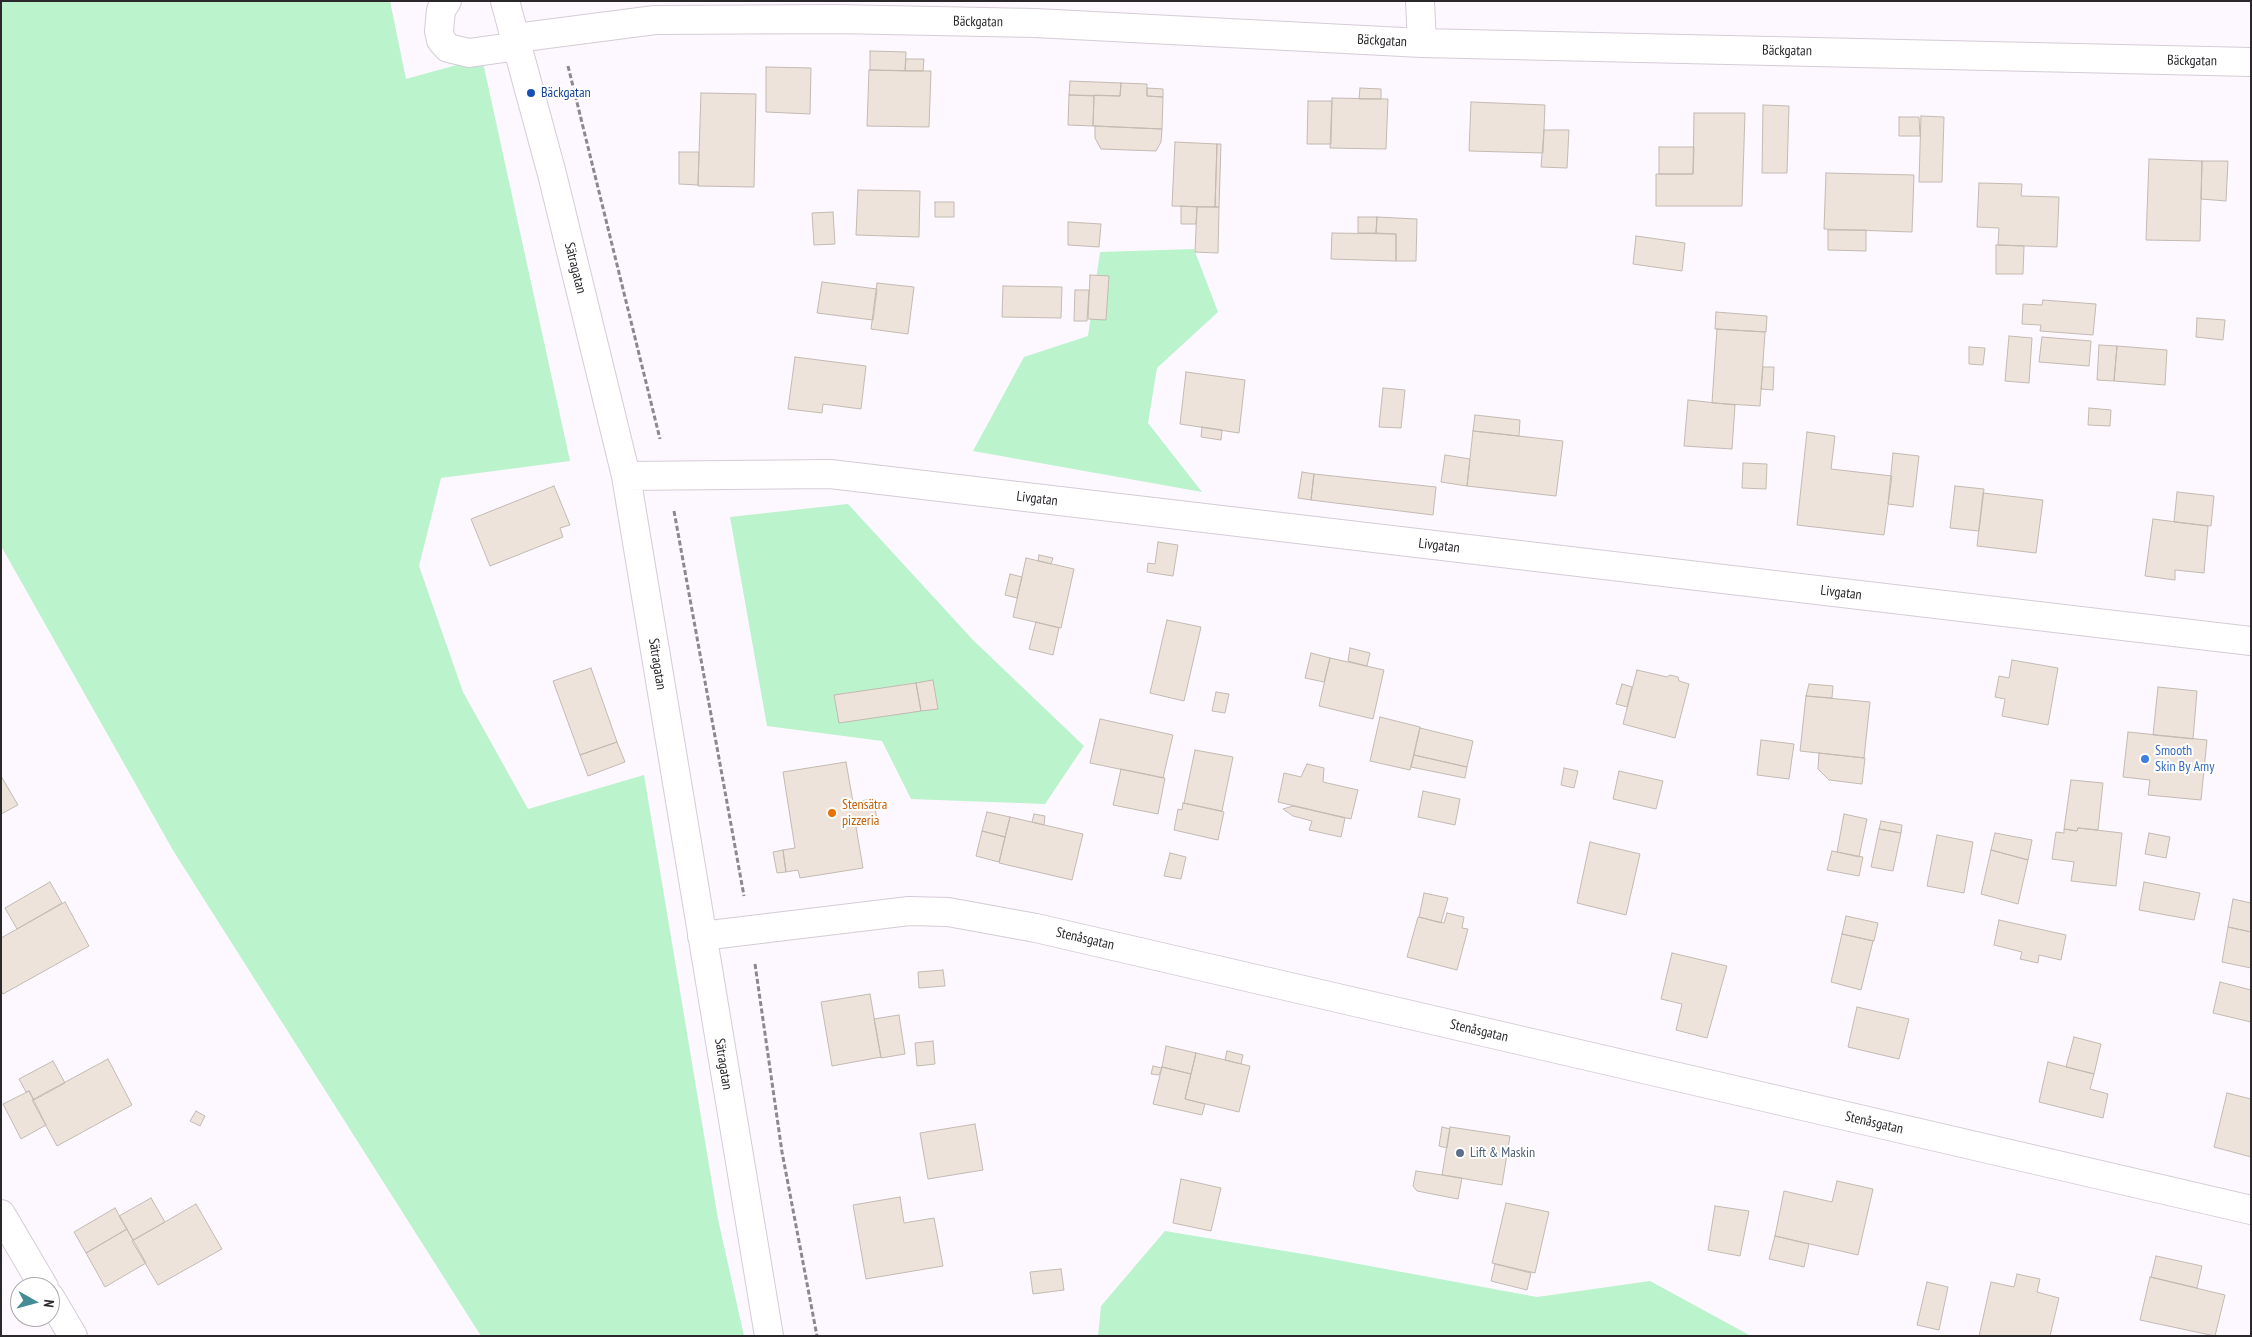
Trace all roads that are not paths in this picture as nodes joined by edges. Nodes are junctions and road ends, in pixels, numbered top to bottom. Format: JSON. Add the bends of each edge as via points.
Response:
{"nodes":[{"id":1,"x":447,"y":1,"type":"edge"},
{"id":2,"x":505,"y":1,"type":"edge"},
{"id":3,"x":1420,"y":1,"type":"edge"},
{"id":4,"x":517,"y":42,"type":"junction"},
{"id":5,"x":1422,"y":43,"type":"junction"},
{"id":6,"x":2251,"y":62,"type":"edge"},
{"id":7,"x":626,"y":476,"type":"junction"},
{"id":8,"x":2251,"y":641,"type":"edge"},
{"id":9,"x":702,"y":936,"type":"junction"},
{"id":10,"x":2251,"y":1210,"type":"edge"},
{"id":11,"x":1,"y":1214,"type":"edge"},
{"id":12,"x":38,"y":1277,"type":"edge"},
{"id":13,"x":60,"y":1314,"type":"edge"},
{"id":14,"x":73,"y":1336,"type":"edge"},
{"id":15,"x":769,"y":1336,"type":"edge"}],
"edges":[{"from":1,"to":4,"type":"street","name":"Bäckgatan","via":[[441,10],[438,31],[448,48],[469,53]]},
{"from":2,"to":4,"type":"street","name":"Sätragatan"},
{"from":3,"to":5,"type":"street"},
{"from":4,"to":5,"type":"street","name":"Bäckgatan","via":[[655,20],[835,19],[1035,22]]},
{"from":4,"to":7,"type":"street","name":"Sätragatan"},
{"from":5,"to":6,"type":"street","name":"Bäckgatan"},
{"from":7,"to":8,"type":"street","name":"Livgatan","via":[[830,474]]},
{"from":7,"to":9,"type":"street","name":"Sätragatan"},
{"from":9,"to":10,"type":"street","name":"Stenåsgatan","via":[[909,911],[948,912],[1036,928]]},
{"from":9,"to":15,"type":"street","name":"Sätragatan"},
{"from":11,"to":12,"type":"street"},
{"from":13,"to":14,"type":"street"}]}
